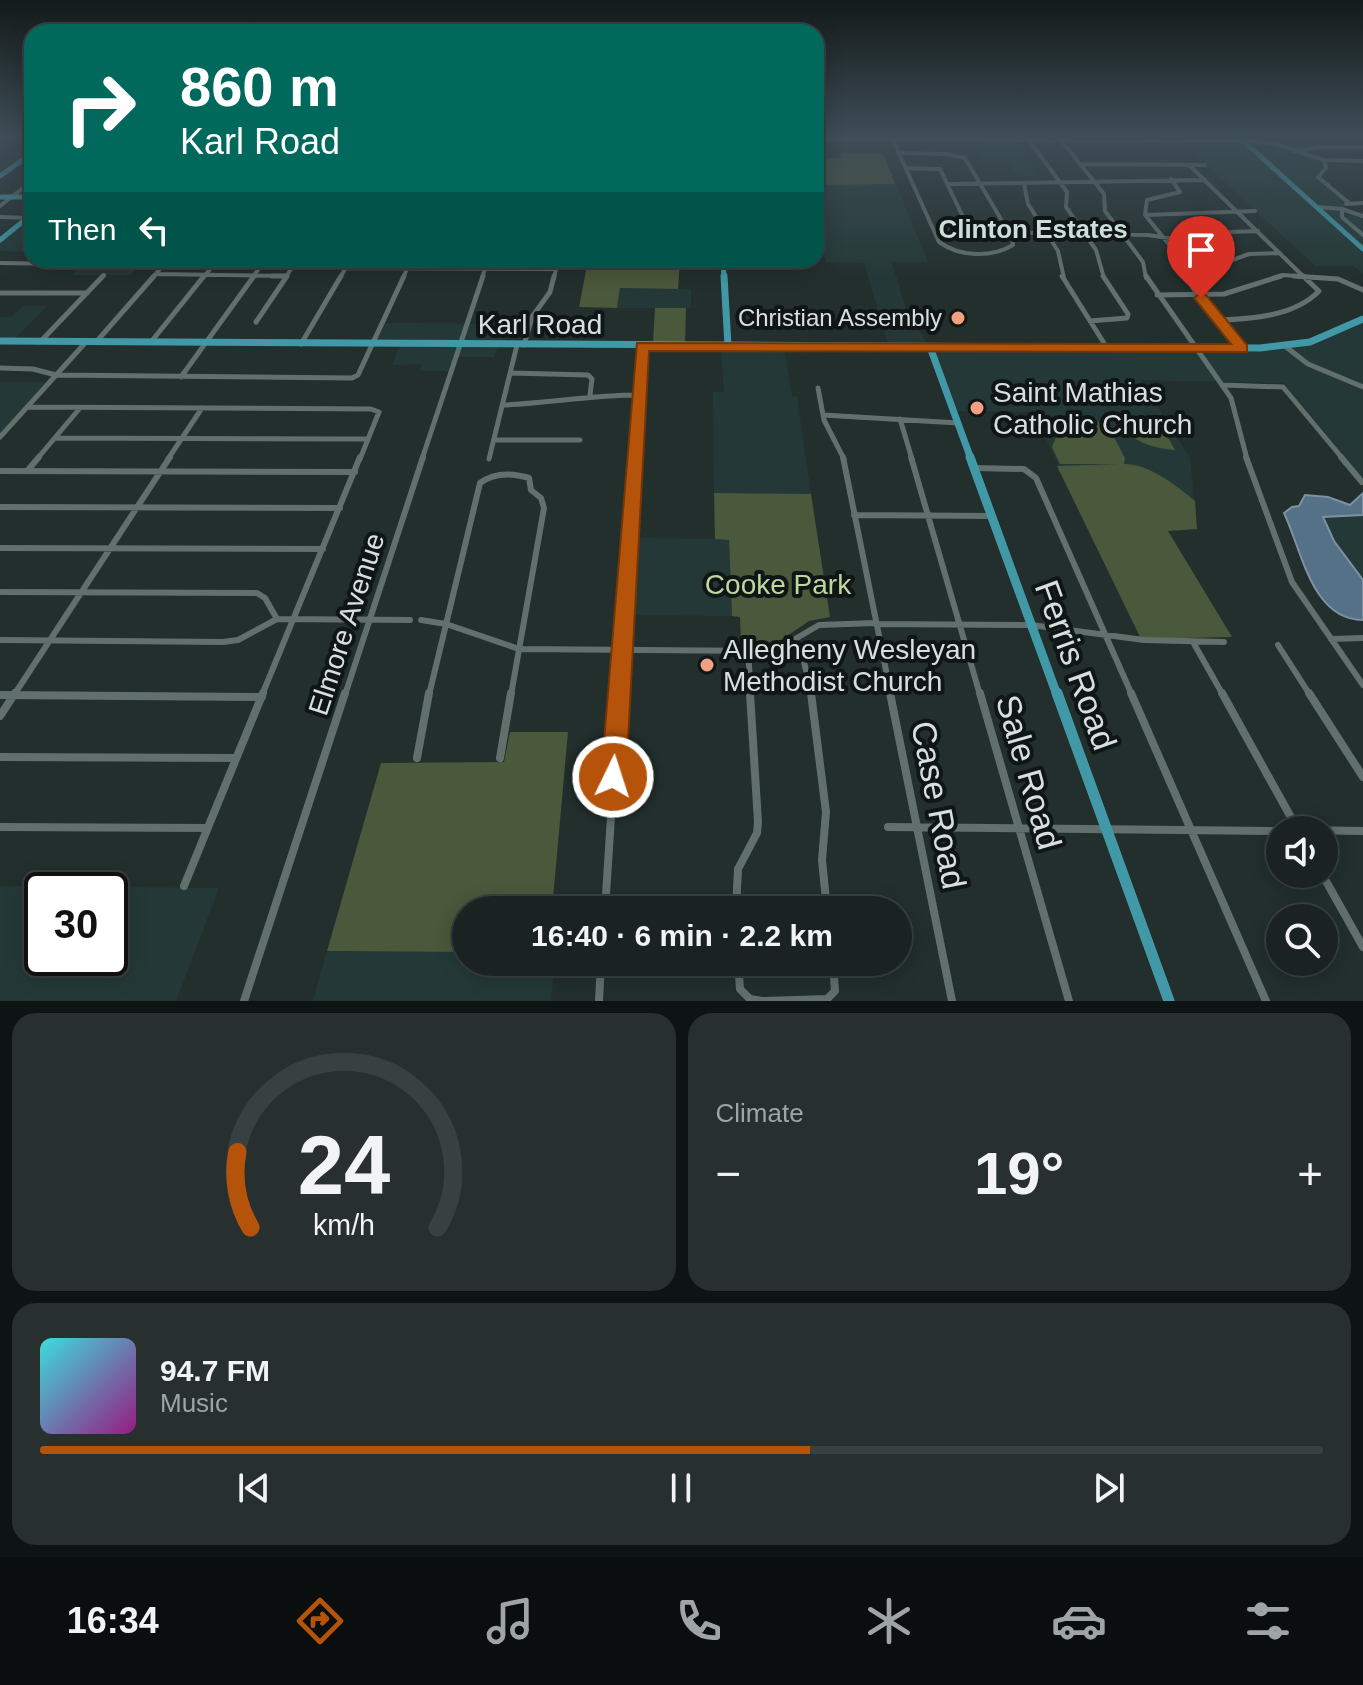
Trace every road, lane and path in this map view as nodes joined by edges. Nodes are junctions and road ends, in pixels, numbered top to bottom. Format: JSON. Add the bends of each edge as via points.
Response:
{"nodes":[{"id":1,"x":913,"y":184,"type":"edge"},
{"id":2,"x":947,"y":184,"type":"joint"},
{"id":3,"x":981,"y":184,"type":"junction"},
{"id":4,"x":1024,"y":184,"type":"junction"},
{"id":5,"x":1062,"y":184,"type":"junction"},
{"id":6,"x":1097,"y":184,"type":"joint"},
{"id":7,"x":1174,"y":184,"type":"edge"},
{"id":8,"x":1209,"y":184,"type":"edge"},
{"id":9,"x":1292,"y":184,"type":"edge"},
{"id":10,"x":1296,"y":184,"type":"edge"},
{"id":11,"x":1326,"y":184,"type":"edge"},
{"id":12,"x":24,"y":187,"type":"edge"},
{"id":13,"x":0,"y":197,"type":"edge"},
{"id":14,"x":12,"y":197,"type":"junction"},
{"id":15,"x":24,"y":197,"type":"edge"},
{"id":16,"x":1349,"y":203,"type":"junction"},
{"id":17,"x":1363,"y":203,"type":"edge"},
{"id":18,"x":0,"y":206,"type":"edge"},
{"id":19,"x":1320,"y":207,"type":"junction"},
{"id":20,"x":1342,"y":209,"type":"junction"},
{"id":21,"x":1237,"y":211,"type":"junction"},
{"id":22,"x":1255,"y":211,"type":"dead end"},
{"id":23,"x":1145,"y":215,"type":"junction"},
{"id":24,"x":24,"y":216,"type":"edge"},
{"id":25,"x":1363,"y":216,"type":"edge"},
{"id":26,"x":0,"y":217,"type":"edge"},
{"id":27,"x":24,"y":221,"type":"edge"},
{"id":28,"x":1258,"y":231,"type":"junction"},
{"id":29,"x":1009,"y":233,"type":"junction"},
{"id":30,"x":1047,"y":234,"type":"junction"},
{"id":31,"x":1085,"y":234,"type":"junction"},
{"id":32,"x":1123,"y":235,"type":"junction"},
{"id":33,"x":1363,"y":235,"type":"edge"},
{"id":34,"x":1162,"y":237,"type":"junction"},
{"id":35,"x":1,"y":239,"type":"edge"},
{"id":36,"x":1363,"y":247,"type":"edge"},
{"id":37,"x":1280,"y":253,"type":"junction"},
{"id":38,"x":0,"y":263,"type":"edge"},
{"id":39,"x":24,"y":263,"type":"edge"},
{"id":40,"x":161,"y":268,"type":"edge"},
{"id":41,"x":211,"y":268,"type":"edge"},
{"id":42,"x":260,"y":268,"type":"edge"},
{"id":43,"x":292,"y":268,"type":"edge"},
{"id":44,"x":345,"y":268,"type":"joint"},
{"id":45,"x":723,"y":268,"type":"edge"},
{"id":46,"x":407,"y":269,"type":"junction"},
{"id":47,"x":485,"y":269,"type":"junction"},
{"id":48,"x":555,"y":269,"type":"joint"},
{"id":49,"x":1188,"y":269,"type":"junction"},
{"id":50,"x":156,"y":274,"type":"junction"},
{"id":51,"x":104,"y":275,"type":"dead end"},
{"id":52,"x":205,"y":275,"type":"junction"},
{"id":53,"x":254,"y":276,"type":"junction"},
{"id":54,"x":287,"y":276,"type":"junction"},
{"id":55,"x":1304,"y":276,"type":"junction"},
{"id":56,"x":1363,"y":290,"type":"edge"},
{"id":57,"x":0,"y":293,"type":"edge"},
{"id":58,"x":87,"y":293,"type":"junction"},
{"id":59,"x":1157,"y":295,"type":"junction"},
{"id":60,"x":1199,"y":295,"type":"junction"},
{"id":61,"x":1363,"y":319,"type":"edge"},
{"id":62,"x":1219,"y":320,"type":"junction"},
{"id":63,"x":1090,"y":321,"type":"junction"},
{"id":64,"x":256,"y":322,"type":"dead end"},
{"id":65,"x":0,"y":341,"type":"edge"},
{"id":66,"x":40,"y":342,"type":"junction"},
{"id":67,"x":86,"y":342,"type":"junction"},
{"id":68,"x":96,"y":342,"type":"junction"},
{"id":69,"x":151,"y":342,"type":"junction"},
{"id":70,"x":206,"y":343,"type":"junction"},
{"id":71,"x":301,"y":344,"type":"junction"},
{"id":72,"x":372,"y":345,"type":"junction"},
{"id":73,"x":462,"y":345,"type":"junction"},
{"id":74,"x":521,"y":345,"type":"junction"},
{"id":75,"x":642,"y":346,"type":"junction"},
{"id":76,"x":728,"y":346,"type":"junction"},
{"id":77,"x":930,"y":347,"type":"junction"},
{"id":78,"x":1286,"y":347,"type":"junction"},
{"id":79,"x":1107,"y":348,"type":"junction"},
{"id":80,"x":1197,"y":348,"type":"junction"},
{"id":81,"x":1242,"y":348,"type":"junction"},
{"id":82,"x":0,"y":368,"type":"edge"},
{"id":83,"x":511,"y":373,"type":"junction"},
{"id":84,"x":56,"y":375,"type":"junction"},
{"id":85,"x":181,"y":377,"type":"junction"},
{"id":86,"x":1223,"y":385,"type":"junction"},
{"id":87,"x":1363,"y":387,"type":"edge"},
{"id":88,"x":818,"y":388,"type":"dead end"},
{"id":89,"x":590,"y":395,"type":"junction"},
{"id":90,"x":638,"y":395,"type":"junction"},
{"id":91,"x":503,"y":405,"type":"junction"},
{"id":92,"x":27,"y":407,"type":"junction"},
{"id":93,"x":80,"y":408,"type":"junction"},
{"id":94,"x":202,"y":408,"type":"junction"},
{"id":95,"x":823,"y":415,"type":"junction"},
{"id":96,"x":900,"y":419,"type":"junction"},
{"id":97,"x":958,"y":423,"type":"junction"},
{"id":98,"x":0,"y":437,"type":"edge"},
{"id":99,"x":55,"y":438,"type":"junction"},
{"id":100,"x":183,"y":438,"type":"junction"},
{"id":101,"x":368,"y":439,"type":"junction"},
{"id":102,"x":494,"y":440,"type":"junction"},
{"id":103,"x":580,"y":440,"type":"dead end"},
{"id":104,"x":489,"y":459,"type":"dead end"},
{"id":105,"x":975,"y":468,"type":"junction"},
{"id":106,"x":0,"y":471,"type":"edge"},
{"id":107,"x":28,"y":471,"type":"junction"},
{"id":108,"x":161,"y":471,"type":"junction"},
{"id":109,"x":355,"y":472,"type":"junction"},
{"id":110,"x":1362,"y":482,"type":"edge"},
{"id":111,"x":0,"y":507,"type":"edge"},
{"id":112,"x":138,"y":508,"type":"junction"},
{"id":113,"x":340,"y":508,"type":"junction"},
{"id":114,"x":854,"y":515,"type":"junction"},
{"id":115,"x":928,"y":516,"type":"junction"},
{"id":116,"x":992,"y":516,"type":"junction"},
{"id":117,"x":0,"y":548,"type":"edge"},
{"id":118,"x":111,"y":548,"type":"junction"},
{"id":119,"x":323,"y":549,"type":"junction"},
{"id":120,"x":0,"y":592,"type":"edge"},
{"id":121,"x":81,"y":592,"type":"junction"},
{"id":122,"x":277,"y":619,"type":"junction"},
{"id":123,"x":294,"y":619,"type":"junction"},
{"id":124,"x":370,"y":620,"type":"junction"},
{"id":125,"x":410,"y":620,"type":"dead end"},
{"id":126,"x":421,"y":620,"type":"dead end"},
{"id":127,"x":446,"y":623,"type":"junction"},
{"id":128,"x":876,"y":624,"type":"junction"},
{"id":129,"x":960,"y":625,"type":"junction"},
{"id":130,"x":1031,"y":625,"type":"junction"},
{"id":131,"x":1105,"y":634,"type":"junction"},
{"id":132,"x":1363,"y":638,"type":"edge"},
{"id":133,"x":1331,"y":639,"type":"junction"},
{"id":134,"x":0,"y":640,"type":"edge"},
{"id":135,"x":50,"y":641,"type":"junction"},
{"id":136,"x":1193,"y":642,"type":"junction"},
{"id":137,"x":1224,"y":642,"type":"dead end"},
{"id":138,"x":791,"y":643,"type":"junction"},
{"id":139,"x":1278,"y":645,"type":"dead end"},
{"id":140,"x":519,"y":649,"type":"junction"},
{"id":141,"x":622,"y":650,"type":"junction"},
{"id":142,"x":748,"y":651,"type":"junction"},
{"id":143,"x":1363,"y":685,"type":"edge"},
{"id":144,"x":0,"y":695,"type":"edge"},
{"id":145,"x":14,"y":695,"type":"junction"},
{"id":146,"x":262,"y":697,"type":"junction"},
{"id":147,"x":0,"y":716,"type":"edge"},
{"id":148,"x":0,"y":757,"type":"edge"},
{"id":149,"x":236,"y":758,"type":"junction"},
{"id":150,"x":417,"y":758,"type":"dead end"},
{"id":151,"x":500,"y":758,"type":"dead end"},
{"id":152,"x":1363,"y":777,"type":"edge"},
{"id":153,"x":1291,"y":816,"type":"edge"},
{"id":154,"x":0,"y":827,"type":"edge"},
{"id":155,"x":888,"y":827,"type":"dead end"},
{"id":156,"x":917,"y":827,"type":"junction"},
{"id":157,"x":207,"y":828,"type":"junction"},
{"id":158,"x":1019,"y":829,"type":"junction"},
{"id":159,"x":1106,"y":829,"type":"junction"},
{"id":160,"x":1190,"y":831,"type":"junction"},
{"id":161,"x":1266,"y":831,"type":"edge"},
{"id":162,"x":1338,"y":831,"type":"edge"},
{"id":163,"x":1363,"y":831,"type":"edge"},
{"id":164,"x":184,"y":886,"type":"dead end"},
{"id":165,"x":1330,"y":888,"type":"edge"},
{"id":166,"x":606,"y":896,"type":"edge"},
{"id":167,"x":737,"y":896,"type":"edge"},
{"id":168,"x":826,"y":896,"type":"edge"},
{"id":169,"x":1363,"y":947,"type":"edge"},
{"id":170,"x":600,"y":976,"type":"edge"},
{"id":171,"x":739,"y":976,"type":"edge"},
{"id":172,"x":833,"y":976,"type":"edge"},
{"id":173,"x":244,"y":1001,"type":"edge"},
{"id":174,"x":599,"y":1001,"type":"edge"},
{"id":175,"x":763,"y":1001,"type":"edge"},
{"id":176,"x":952,"y":1001,"type":"edge"},
{"id":177,"x":1069,"y":1001,"type":"edge"},
{"id":178,"x":1169,"y":1001,"type":"edge"},
{"id":179,"x":1266,"y":1001,"type":"edge"}],
"edges":[{"from":1,"to":29,"type":"street","via":[[945,248],[1006,250],[1014,242]]},
{"from":2,"to":3,"type":"street"},
{"from":2,"to":29,"type":"street","via":[[969,225]]},
{"from":3,"to":4,"type":"street"},
{"from":3,"to":29,"type":"street"},
{"from":4,"to":5,"type":"street"},
{"from":4,"to":30,"type":"street","via":[[1026,200]]},
{"from":5,"to":6,"type":"street"},
{"from":5,"to":31,"type":"street","via":[[1068,194],[1066,207]]},
{"from":6,"to":32,"type":"street","via":[[1107,214]]},
{"from":7,"to":23,"type":"street","via":[[1180,192],[1147,200]]},
{"from":8,"to":21,"type":"street"},
{"from":9,"to":19,"type":"main road"},
{"from":10,"to":19,"type":"main road"},
{"from":11,"to":16,"type":"street"},
{"from":12,"to":14,"type":"street"},
{"from":13,"to":14,"type":"main road"},
{"from":14,"to":15,"type":"main road"},
{"from":14,"to":18,"type":"street"},
{"from":16,"to":17,"type":"street"},
{"from":16,"to":20,"type":"street"},
{"from":19,"to":20,"type":"street"},
{"from":19,"to":36,"type":"main road"},
{"from":20,"to":25,"type":"street"},
{"from":20,"to":33,"type":"street","via":[[1342,217]]},
{"from":21,"to":22,"type":"street"},
{"from":21,"to":23,"type":"street"},
{"from":21,"to":28,"type":"street"},
{"from":23,"to":34,"type":"street"},
{"from":24,"to":26,"type":"street"},
{"from":27,"to":35,"type":"main road"},
{"from":28,"to":34,"type":"street","via":[[1190,241]]},
{"from":28,"to":37,"type":"street"},
{"from":29,"to":30,"type":"street"},
{"from":30,"to":31,"type":"street"},
{"from":30,"to":63,"type":"street","via":[[1058,251],[1060,272]]},
{"from":31,"to":32,"type":"street"},
{"from":31,"to":63,"type":"street","via":[[1099,256],[1103,276],[1128,314],[1119,320]]},
{"from":32,"to":34,"type":"street"},
{"from":32,"to":59,"type":"street","via":[[1143,262]]},
{"from":34,"to":49,"type":"street"},
{"from":37,"to":49,"type":"street","via":[[1249,254],[1210,268]]},
{"from":37,"to":55,"type":"street"},
{"from":38,"to":39,"type":"street"},
{"from":40,"to":50,"type":"street"},
{"from":41,"to":52,"type":"street"},
{"from":42,"to":53,"type":"street"},
{"from":43,"to":54,"type":"street"},
{"from":44,"to":46,"type":"street"},
{"from":44,"to":71,"type":"street"},
{"from":45,"to":76,"type":"main road"},
{"from":46,"to":47,"type":"street"},
{"from":46,"to":72,"type":"street"},
{"from":47,"to":48,"type":"street"},
{"from":47,"to":73,"type":"street","name":"Elmore Avenue"},
{"from":48,"to":74,"type":"street","via":[[550,292]]},
{"from":49,"to":60,"type":"street"},
{"from":50,"to":52,"type":"street"},
{"from":50,"to":68,"type":"street"},
{"from":51,"to":58,"type":"street"},
{"from":52,"to":53,"type":"street"},
{"from":52,"to":69,"type":"street"},
{"from":53,"to":54,"type":"street"},
{"from":53,"to":70,"type":"street"},
{"from":54,"to":64,"type":"street"},
{"from":55,"to":56,"type":"street","via":[[1338,279]]},
{"from":55,"to":60,"type":"street","via":[[1274,277],[1230,294]]},
{"from":55,"to":62,"type":"street","via":[[1319,291],[1313,298],[1272,315]]},
{"from":57,"to":58,"type":"street"},
{"from":58,"to":66,"type":"street"},
{"from":59,"to":60,"type":"street"},
{"from":59,"to":80,"type":"street"},
{"from":60,"to":62,"type":"street"},
{"from":61,"to":78,"type":"main road","name":"Karl Road"},
{"from":62,"to":81,"type":"street"},
{"from":63,"to":79,"type":"street"},
{"from":65,"to":66,"type":"main road","name":"Karl Road"},
{"from":66,"to":67,"type":"main road","name":"Karl Road"},
{"from":67,"to":68,"type":"main road","name":"Karl Road"},
{"from":67,"to":84,"type":"street"},
{"from":68,"to":69,"type":"main road","name":"Karl Road"},
{"from":69,"to":70,"type":"main road","name":"Karl Road"},
{"from":70,"to":71,"type":"main road","name":"Karl Road"},
{"from":70,"to":85,"type":"street"},
{"from":71,"to":72,"type":"main road","name":"Karl Road"},
{"from":72,"to":73,"type":"main road","name":"Karl Road"},
{"from":72,"to":85,"type":"street","via":[[355,377]]},
{"from":73,"to":74,"type":"main road","name":"Karl Road"},
{"from":73,"to":124,"type":"street","name":"Elmore Avenue"},
{"from":74,"to":75,"type":"main road","name":"Karl Road"},
{"from":74,"to":83,"type":"street"},
{"from":75,"to":76,"type":"main road","name":"Karl Road"},
{"from":75,"to":90,"type":"street"},
{"from":76,"to":77,"type":"main road","name":"Karl Road"},
{"from":77,"to":79,"type":"main road","name":"Karl Road"},
{"from":77,"to":97,"type":"main road","name":"Ferris Road"},
{"from":78,"to":81,"type":"main road","name":"Karl Road"},
{"from":78,"to":87,"type":"street","via":[[1308,364]]},
{"from":79,"to":80,"type":"main road","name":"Karl Road"},
{"from":80,"to":81,"type":"main road","name":"Karl Road"},
{"from":80,"to":86,"type":"street"},
{"from":82,"to":84,"type":"street"},
{"from":83,"to":89,"type":"street","via":[[588,375]]},
{"from":83,"to":91,"type":"street"},
{"from":84,"to":85,"type":"street"},
{"from":84,"to":92,"type":"street"},
{"from":86,"to":110,"type":"street","via":[[1283,387]]},
{"from":86,"to":133,"type":"street","via":[[1287,571]]},
{"from":88,"to":95,"type":"street","name":"Case Road"},
{"from":89,"to":90,"type":"street"},
{"from":89,"to":91,"type":"street"},
{"from":90,"to":141,"type":"street"},
{"from":91,"to":102,"type":"street"},
{"from":92,"to":93,"type":"street"},
{"from":92,"to":98,"type":"street"},
{"from":93,"to":94,"type":"street"},
{"from":93,"to":99,"type":"street"},
{"from":94,"to":100,"type":"street"},
{"from":94,"to":101,"type":"street","via":[[378,410]]},
{"from":95,"to":96,"type":"street"},
{"from":95,"to":114,"type":"street","name":"Case Road","via":[[841,450]]},
{"from":96,"to":97,"type":"street"},
{"from":96,"to":115,"type":"street","name":"Sale Road"},
{"from":97,"to":105,"type":"main road","name":"Ferris Road"},
{"from":99,"to":100,"type":"street"},
{"from":99,"to":107,"type":"street"},
{"from":100,"to":101,"type":"street"},
{"from":100,"to":108,"type":"street"},
{"from":101,"to":109,"type":"street"},
{"from":102,"to":103,"type":"street"},
{"from":102,"to":104,"type":"street"},
{"from":105,"to":116,"type":"main road","name":"Ferris Road"},
{"from":105,"to":131,"type":"street","via":[[1024,469],[1037,480]]},
{"from":106,"to":107,"type":"street"},
{"from":107,"to":108,"type":"street"},
{"from":108,"to":109,"type":"street"},
{"from":108,"to":112,"type":"street"},
{"from":109,"to":113,"type":"street"},
{"from":111,"to":112,"type":"street"},
{"from":112,"to":113,"type":"street"},
{"from":112,"to":118,"type":"street"},
{"from":113,"to":119,"type":"street"},
{"from":114,"to":115,"type":"street"},
{"from":114,"to":128,"type":"street","name":"Case Road"},
{"from":115,"to":116,"type":"street"},
{"from":115,"to":129,"type":"street","name":"Sale Road"},
{"from":116,"to":130,"type":"main road","name":"Ferris Road"},
{"from":117,"to":118,"type":"street"},
{"from":118,"to":119,"type":"street"},
{"from":118,"to":121,"type":"street"},
{"from":119,"to":123,"type":"street"},
{"from":120,"to":121,"type":"street"},
{"from":121,"to":122,"type":"street","via":[[257,593]]},
{"from":121,"to":135,"type":"street"},
{"from":122,"to":123,"type":"street"},
{"from":122,"to":135,"type":"street","via":[[238,640],[223,642]]},
{"from":123,"to":124,"type":"street"},
{"from":123,"to":146,"type":"street"},
{"from":124,"to":125,"type":"street"},
{"from":124,"to":173,"type":"street","name":"Elmore Avenue"},
{"from":126,"to":127,"type":"street"},
{"from":127,"to":140,"type":"street"},
{"from":127,"to":140,"type":"street","via":[[480,483],[486,477],[527,476],[543,502]]},
{"from":127,"to":150,"type":"street"},
{"from":128,"to":129,"type":"street"},
{"from":128,"to":138,"type":"street","via":[[819,625]]},
{"from":128,"to":156,"type":"street","name":"Case Road"},
{"from":129,"to":130,"type":"street"},
{"from":129,"to":158,"type":"street","name":"Sale Road"},
{"from":130,"to":131,"type":"street"},
{"from":130,"to":159,"type":"main road","name":"Ferris Road"},
{"from":131,"to":136,"type":"street"},
{"from":131,"to":160,"type":"street"},
{"from":132,"to":133,"type":"street"},
{"from":133,"to":143,"type":"street"},
{"from":134,"to":135,"type":"street"},
{"from":135,"to":145,"type":"street"},
{"from":136,"to":137,"type":"street"},
{"from":136,"to":153,"type":"street"},
{"from":138,"to":142,"type":"street"},
{"from":138,"to":168,"type":"street","via":[[809,675],[826,812]]},
{"from":139,"to":152,"type":"street"},
{"from":140,"to":141,"type":"street"},
{"from":140,"to":151,"type":"street"},
{"from":141,"to":142,"type":"street"},
{"from":141,"to":166,"type":"street"},
{"from":142,"to":167,"type":"street","via":[[758,822],[738,869]]},
{"from":144,"to":145,"type":"street"},
{"from":145,"to":146,"type":"street"},
{"from":145,"to":147,"type":"street"},
{"from":146,"to":149,"type":"street"},
{"from":148,"to":149,"type":"street"},
{"from":149,"to":157,"type":"street"},
{"from":154,"to":157,"type":"street"},
{"from":155,"to":156,"type":"street"},
{"from":156,"to":158,"type":"street"},
{"from":156,"to":176,"type":"street","name":"Case Road"},
{"from":157,"to":164,"type":"street"},
{"from":158,"to":159,"type":"street"},
{"from":158,"to":177,"type":"street","name":"Sale Road"},
{"from":159,"to":160,"type":"street"},
{"from":159,"to":178,"type":"main road","name":"Ferris Road"},
{"from":160,"to":161,"type":"street"},
{"from":160,"to":179,"type":"street"},
{"from":162,"to":163,"type":"street"},
{"from":165,"to":169,"type":"street"},
{"from":170,"to":174,"type":"street"},
{"from":171,"to":175,"type":"street","via":[[740,989],[750,999]]},
{"from":172,"to":175,"type":"street","via":[[834,993],[819,1001]]}]}
